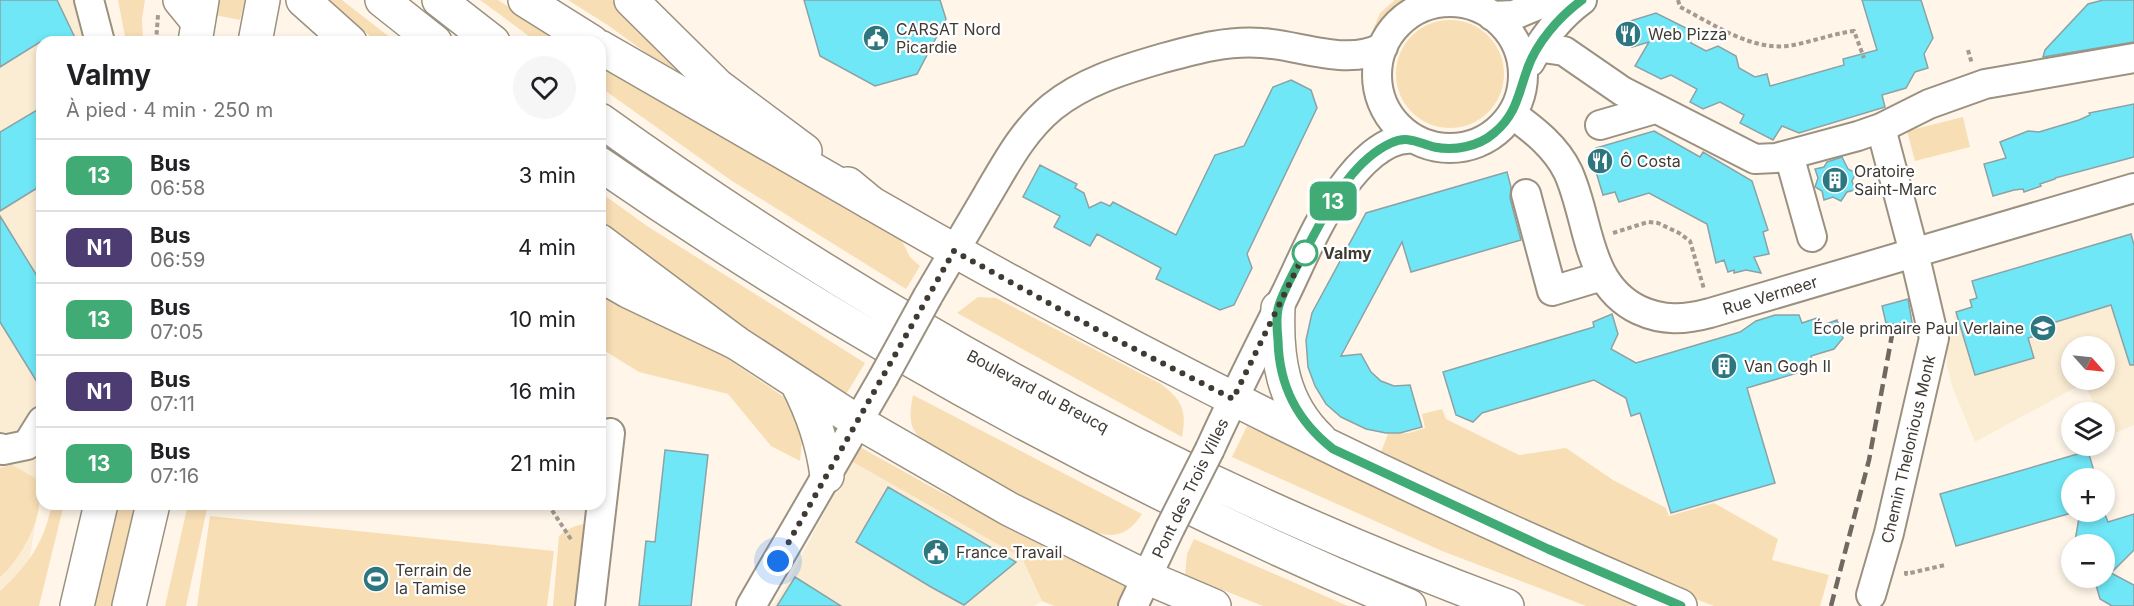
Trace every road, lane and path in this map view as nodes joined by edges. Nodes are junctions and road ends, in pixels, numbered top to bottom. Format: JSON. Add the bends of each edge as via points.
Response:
{"nodes":[{"id":1,"x":89,"y":0,"type":"edge"},
{"id":2,"x":263,"y":0,"type":"edge"},
{"id":3,"x":303,"y":0,"type":"edge"},
{"id":4,"x":382,"y":0,"type":"edge"},
{"id":5,"x":439,"y":0,"type":"edge"},
{"id":6,"x":525,"y":0,"type":"edge"},
{"id":7,"x":631,"y":0,"type":"edge"},
{"id":8,"x":1550,"y":0,"type":"edge"},
{"id":9,"x":1582,"y":0,"type":"edge"},
{"id":10,"x":1678,"y":0,"type":"edge"},
{"id":11,"x":1418,"y":6,"type":"edge"},
{"id":12,"x":1477,"y":7,"type":"edge"},
{"id":13,"x":191,"y":19,"type":"edge"},
{"id":14,"x":98,"y":36,"type":"edge"},
{"id":15,"x":165,"y":36,"type":"edge"},
{"id":16,"x":256,"y":36,"type":"edge"},
{"id":17,"x":343,"y":36,"type":"edge"},
{"id":18,"x":427,"y":36,"type":"edge"},
{"id":19,"x":485,"y":36,"type":"edge"},
{"id":20,"x":582,"y":36,"type":"edge"},
{"id":21,"x":1383,"y":47,"type":"junction"},
{"id":22,"x":1550,"y":49,"type":"dead end"},
{"id":23,"x":606,"y":50,"type":"edge"},
{"id":24,"x":1864,"y":58,"type":"dead end"},
{"id":25,"x":2134,"y":58,"type":"edge"},
{"id":26,"x":1522,"y":87,"type":"junction"},
{"id":27,"x":1655,"y":109,"type":"junction"},
{"id":28,"x":1512,"y":114,"type":"junction"},
{"id":29,"x":606,"y":124,"type":"edge"},
{"id":30,"x":1600,"y":124,"type":"dead end"},
{"id":31,"x":1881,"y":128,"type":"junction"},
{"id":32,"x":1414,"y":139,"type":"junction"},
{"id":33,"x":1789,"y":155,"type":"junction"},
{"id":34,"x":606,"y":168,"type":"edge"},
{"id":35,"x":2134,"y":188,"type":"edge"},
{"id":36,"x":1526,"y":194,"type":"dead end"},
{"id":37,"x":871,"y":203,"type":"junction"},
{"id":38,"x":1812,"y":237,"type":"dead end"},
{"id":39,"x":1589,"y":240,"type":"junction"},
{"id":40,"x":606,"y":245,"type":"edge"},
{"id":41,"x":954,"y":251,"type":"junction"},
{"id":42,"x":1914,"y":253,"type":"junction"},
{"id":43,"x":1602,"y":276,"type":"junction"},
{"id":44,"x":606,"y":278,"type":"edge"},
{"id":45,"x":1278,"y":308,"type":"junction"},
{"id":46,"x":1710,"y":313,"type":"junction"},
{"id":47,"x":735,"y":342,"type":"junction"},
{"id":48,"x":797,"y":383,"type":"junction"},
{"id":49,"x":1233,"y":399,"type":"junction"},
{"id":50,"x":858,"y":422,"type":"junction"},
{"id":51,"x":36,"y":430,"type":"edge"},
{"id":52,"x":610,"y":433,"type":"dead end"},
{"id":53,"x":0,"y":448,"type":"edge"},
{"id":54,"x":1333,"y":449,"type":"junction"},
{"id":55,"x":606,"y":468,"type":"edge"},
{"id":56,"x":827,"y":476,"type":"junction"},
{"id":57,"x":100,"y":510,"type":"edge"},
{"id":58,"x":152,"y":510,"type":"edge"},
{"id":59,"x":552,"y":510,"type":"edge"},
{"id":60,"x":601,"y":510,"type":"edge"},
{"id":61,"x":576,"y":547,"type":"dead end"},
{"id":62,"x":1146,"y":577,"type":"junction"},
{"id":63,"x":1871,"y":595,"type":"dead end"},
{"id":64,"x":77,"y":606,"type":"edge"},
{"id":65,"x":129,"y":606,"type":"edge"},
{"id":66,"x":590,"y":606,"type":"edge"},
{"id":67,"x":751,"y":606,"type":"edge"},
{"id":68,"x":1133,"y":606,"type":"edge"},
{"id":69,"x":1214,"y":606,"type":"edge"},
{"id":70,"x":1409,"y":606,"type":"edge"},
{"id":71,"x":1507,"y":606,"type":"edge"},
{"id":72,"x":1680,"y":606,"type":"edge"}],
"edges":[{"from":1,"to":14,"type":"street"},
{"from":2,"to":16,"type":"main road"},
{"from":3,"to":17,"type":"main road"},
{"from":4,"to":18,"type":"main road"},
{"from":5,"to":19,"type":"main road"},
{"from":6,"to":20,"type":"main road"},
{"from":7,"to":37,"type":"main road","via":[[718,86]]},
{"from":8,"to":12,"type":"street","via":[[1514,15]]},
{"from":9,"to":26,"type":"street","via":[[1544,40],[1530,61]]},
{"from":10,"to":24,"type":"path","via":[[1680,7],[1765,46],[1786,46],[1854,31]]},
{"from":11,"to":12,"type":"street","via":[[1455,3]]},
{"from":11,"to":21,"type":"street","via":[[1396,26]]},
{"from":12,"to":26,"type":"street","via":[[1509,32],[1519,52]]},
{"from":13,"to":15,"type":"path"},
{"from":21,"to":32,"type":"street","via":[[1377,68],[1381,99],[1391,118]]},
{"from":21,"to":41,"type":"street","via":[[1352,56],[1273,43],[1230,43],[1166,57],[1096,80],[1054,106],[1028,130]]},
{"from":22,"to":27,"type":"street","via":[[1564,51]]},
{"from":23,"to":37,"type":"main road"},
{"from":25,"to":31,"type":"street","via":[[1985,84],[1929,104]]},
{"from":26,"to":28,"type":"street"},
{"from":27,"to":30,"type":"street"},
{"from":27,"to":33,"type":"street","via":[[1755,159]]},
{"from":28,"to":32,"type":"street","via":[[1491,136],[1463,147],[1433,147]]},
{"from":28,"to":39,"type":"street","name":"Rue Vermeer","via":[[1537,132],[1562,160],[1574,185]]},
{"from":29,"to":71,"type":"main road","name":"Boulevard du Breucq","via":[[785,245],[1097,424],[1266,506]]},
{"from":31,"to":33,"type":"street"},
{"from":31,"to":42,"type":"street","name":"Chemin Thelonious Monk"},
{"from":32,"to":45,"type":"street","name":"Pont des Trois Villes","via":[[1397,140],[1386,146],[1342,187]]},
{"from":33,"to":38,"type":"street"},
{"from":34,"to":70,"type":"main road","via":[[808,301],[994,408],[1212,520]]},
{"from":35,"to":42,"type":"street","name":"Rue Vermeer"},
{"from":36,"to":43,"type":"street","via":[[1552,291]]},
{"from":37,"to":41,"type":"main road"},
{"from":39,"to":43,"type":"street","name":"Rue Vermeer"},
{"from":39,"to":46,"type":"path","via":[[1648,222],[1679,233],[1693,248]]},
{"from":40,"to":47,"type":"main road"},
{"from":41,"to":49,"type":"main road"},
{"from":41,"to":50,"type":"street","bridge":true},
{"from":42,"to":46,"type":"street","name":"Rue Vermeer"},
{"from":42,"to":63,"type":"street","name":"Chemin Thelonious Monk","via":[[1934,338]]},
{"from":43,"to":46,"type":"street","name":"Rue Vermeer","via":[[1619,297],[1654,316],[1677,319]]},
{"from":44,"to":47,"type":"main road"},
{"from":45,"to":49,"type":"street","name":"Pont des Trois Villes"},
{"from":45,"to":54,"type":"main road","via":[[1278,351],[1287,392],[1306,425]]},
{"from":47,"to":48,"type":"main road"},
{"from":48,"to":50,"type":"main road"},
{"from":48,"to":56,"type":"main road","via":[[823,449]]},
{"from":49,"to":54,"type":"main road"},
{"from":49,"to":62,"type":"street","name":"Pont des Trois Villes","bridge":true},
{"from":50,"to":56,"type":"street"},
{"from":50,"to":62,"type":"main road","via":[[1009,509]]},
{"from":51,"to":53,"type":"street","via":[[27,445]]},
{"from":52,"to":55,"type":"street"},
{"from":54,"to":72,"type":"main road"},
{"from":56,"to":67,"type":"street"},
{"from":57,"to":64,"type":"main road"},
{"from":58,"to":65,"type":"main road"},
{"from":59,"to":61,"type":"path"},
{"from":60,"to":66,"type":"street"},
{"from":62,"to":68,"type":"street","name":"Pont des Trois Villes"},
{"from":62,"to":69,"type":"main road"}]}
